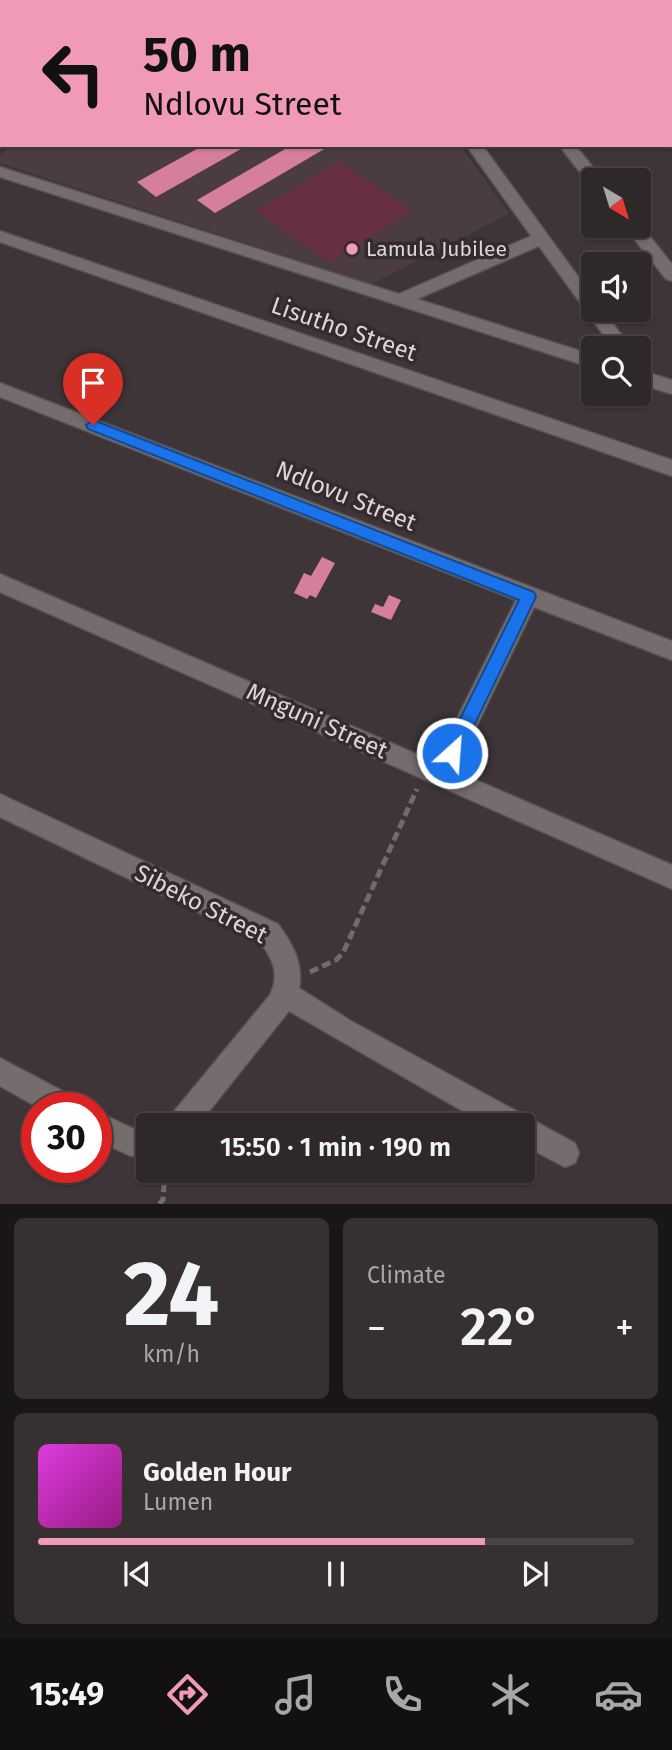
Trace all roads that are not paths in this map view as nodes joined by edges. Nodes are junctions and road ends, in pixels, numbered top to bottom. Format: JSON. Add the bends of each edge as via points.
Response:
{"nodes":[{"id":1,"x":475,"y":147,"type":"edge"},
{"id":2,"x":569,"y":147,"type":"edge"},
{"id":3,"x":585,"y":168,"type":"edge"},
{"id":4,"x":0,"y":172,"type":"edge"},
{"id":5,"x":0,"y":236,"type":"edge"},
{"id":6,"x":542,"y":238,"type":"junction"},
{"id":7,"x":642,"y":238,"type":"edge"},
{"id":8,"x":672,"y":275,"type":"edge"},
{"id":9,"x":581,"y":291,"type":"edge"},
{"id":10,"x":402,"y":299,"type":"junction"},
{"id":11,"x":581,"y":358,"type":"edge"},
{"id":12,"x":651,"y":380,"type":"edge"},
{"id":13,"x":672,"y":387,"type":"edge"},
{"id":14,"x":0,"y":390,"type":"edge"},
{"id":15,"x":672,"y":468,"type":"edge"},
{"id":16,"x":0,"y":583,"type":"edge"},
{"id":17,"x":528,"y":597,"type":"junction"},
{"id":18,"x":672,"y":651,"type":"edge"},
{"id":19,"x":433,"y":772,"type":"junction"},
{"id":20,"x":0,"y":805,"type":"edge"},
{"id":21,"x":672,"y":877,"type":"edge"},
{"id":22,"x":288,"y":987,"type":"junction"},
{"id":23,"x":0,"y":1070,"type":"edge"},
{"id":24,"x":38,"y":1092,"type":"edge"},
{"id":25,"x":190,"y":1113,"type":"edge"},
{"id":26,"x":492,"y":1113,"type":"edge"},
{"id":27,"x":112,"y":1131,"type":"edge"},
{"id":28,"x":535,"y":1137,"type":"edge"},
{"id":29,"x":136,"y":1140,"type":"edge"},
{"id":30,"x":565,"y":1153,"type":"dead end"}],
"edges":[{"from":1,"to":6,"type":"street"},
{"from":2,"to":3,"type":"street"},
{"from":4,"to":10,"type":"street"},
{"from":5,"to":15,"type":"street","name":"Lisutho Street"},
{"from":6,"to":9,"type":"street"},
{"from":6,"to":10,"type":"street"},
{"from":7,"to":8,"type":"street"},
{"from":10,"to":11,"type":"street"},
{"from":12,"to":13,"type":"street"},
{"from":14,"to":17,"type":"street","name":"Ndlovu Street"},
{"from":16,"to":19,"type":"street","name":"Mnguni Street"},
{"from":17,"to":18,"type":"street","name":"Ndlovu Street"},
{"from":17,"to":19,"type":"street"},
{"from":19,"to":21,"type":"street","name":"Mnguni Street"},
{"from":20,"to":22,"type":"street","name":"Sibeko Street","via":[[269,933],[286,957]]},
{"from":22,"to":25,"type":"street"},
{"from":22,"to":26,"type":"street","via":[[342,1030]]},
{"from":23,"to":24,"type":"street"},
{"from":27,"to":29,"type":"street"},
{"from":28,"to":30,"type":"street"}]}
